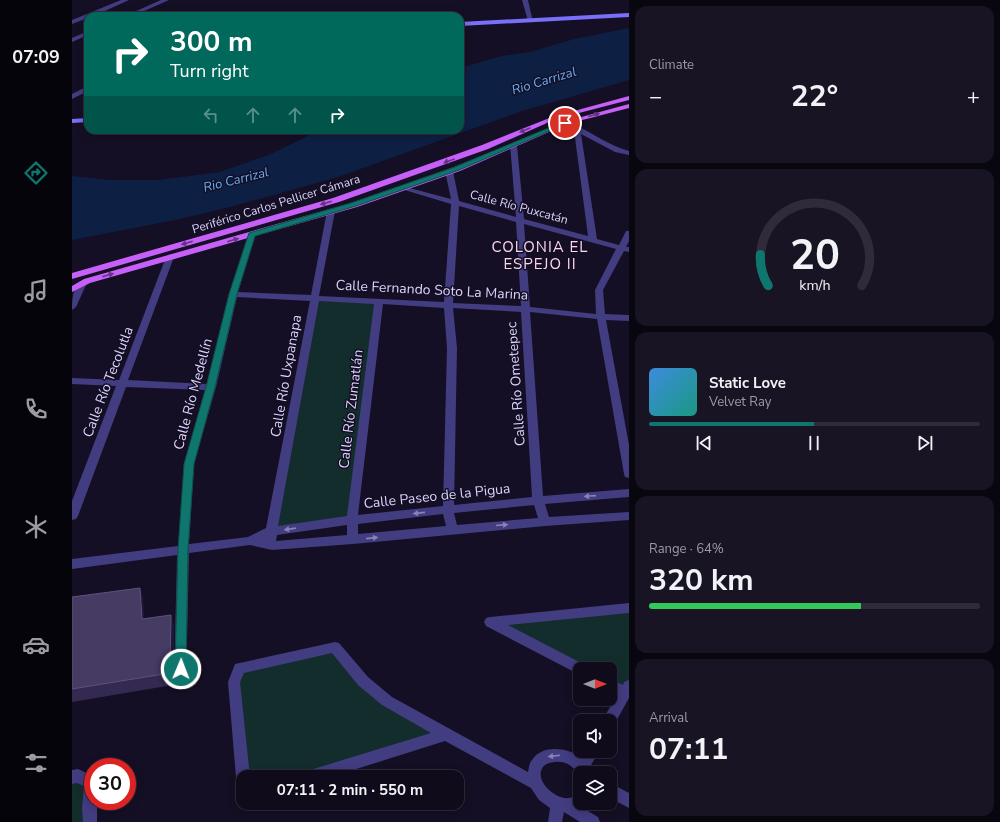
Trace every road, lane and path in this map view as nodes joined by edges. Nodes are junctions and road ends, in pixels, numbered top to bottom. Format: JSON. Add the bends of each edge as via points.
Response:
{"nodes":[{"id":1,"x":126,"y":0,"type":"edge"},
{"id":2,"x":166,"y":0,"type":"edge"},
{"id":3,"x":525,"y":0,"type":"edge"},
{"id":4,"x":98,"y":12,"type":"edge"},
{"id":5,"x":138,"y":12,"type":"edge"},
{"id":6,"x":629,"y":15,"type":"edge"},
{"id":7,"x":84,"y":18,"type":"edge"},
{"id":8,"x":531,"y":21,"type":"junction"},
{"id":9,"x":72,"y":22,"type":"edge"},
{"id":10,"x":464,"y":24,"type":"edge"},
{"id":11,"x":84,"y":35,"type":"edge"},
{"id":12,"x":72,"y":40,"type":"edge"},
{"id":13,"x":84,"y":90,"type":"edge"},
{"id":14,"x":72,"y":97,"type":"edge"},
{"id":15,"x":629,"y":98,"type":"edge"},
{"id":16,"x":629,"y":106,"type":"edge"},
{"id":17,"x":84,"y":120,"type":"edge"},
{"id":18,"x":72,"y":121,"type":"edge"},
{"id":19,"x":565,"y":123,"type":"junction"},
{"id":20,"x":576,"y":128,"type":"junction"},
{"id":21,"x":629,"y":144,"type":"edge"},
{"id":22,"x":513,"y":146,"type":"junction"},
{"id":23,"x":625,"y":152,"type":"edge"},
{"id":24,"x":449,"y":171,"type":"junction"},
{"id":25,"x":402,"y":188,"type":"junction"},
{"id":26,"x":456,"y":202,"type":"junction"},
{"id":27,"x":331,"y":212,"type":"junction"},
{"id":28,"x":520,"y":220,"type":"junction"},
{"id":29,"x":629,"y":233,"type":"edge"},
{"id":30,"x":252,"y":234,"type":"junction"},
{"id":31,"x":593,"y":241,"type":"junction"},
{"id":32,"x":625,"y":249,"type":"edge"},
{"id":33,"x":170,"y":257,"type":"junction"},
{"id":34,"x":72,"y":276,"type":"edge"},
{"id":35,"x":82,"y":285,"type":"junction"},
{"id":36,"x":72,"y":289,"type":"edge"},
{"id":37,"x":233,"y":294,"type":"junction"},
{"id":38,"x":314,"y":298,"type":"junction"},
{"id":39,"x":379,"y":301,"type":"junction"},
{"id":40,"x":448,"y":306,"type":"junction"},
{"id":41,"x":72,"y":307,"type":"edge"},
{"id":42,"x":525,"y":309,"type":"junction"},
{"id":43,"x":601,"y":318,"type":"junction"},
{"id":44,"x":629,"y":318,"type":"edge"},
{"id":45,"x":72,"y":381,"type":"edge"},
{"id":46,"x":122,"y":384,"type":"junction"},
{"id":47,"x":211,"y":387,"type":"junction"},
{"id":48,"x":629,"y":474,"type":"edge"},
{"id":49,"x":629,"y":493,"type":"edge"},
{"id":50,"x":538,"y":500,"type":"junction"},
{"id":51,"x":448,"y":510,"type":"junction"},
{"id":52,"x":72,"y":516,"type":"edge"},
{"id":53,"x":629,"y":516,"type":"edge"},
{"id":54,"x":352,"y":520,"type":"junction"},
{"id":55,"x":545,"y":522,"type":"junction"},
{"id":56,"x":452,"y":530,"type":"junction"},
{"id":57,"x":271,"y":531,"type":"junction"},
{"id":58,"x":353,"y":540,"type":"junction"},
{"id":59,"x":250,"y":541,"type":"junction"},
{"id":60,"x":272,"y":546,"type":"junction"},
{"id":61,"x":183,"y":550,"type":"junction"},
{"id":62,"x":72,"y":564,"type":"edge"},
{"id":63,"x":629,"y":608,"type":"edge"},
{"id":64,"x":573,"y":665,"type":"edge"},
{"id":65,"x":180,"y":684,"type":"dead end"},
{"id":66,"x":617,"y":687,"type":"edge"},
{"id":67,"x":627,"y":690,"type":"edge"},
{"id":68,"x":613,"y":714,"type":"edge"},
{"id":69,"x":446,"y":735,"type":"junction"},
{"id":70,"x":580,"y":766,"type":"edge"},
{"id":71,"x":242,"y":770,"type":"edge"},
{"id":72,"x":333,"y":770,"type":"edge"},
{"id":73,"x":72,"y":777,"type":"edge"},
{"id":74,"x":535,"y":783,"type":"junction"},
{"id":75,"x":617,"y":794,"type":"edge"},
{"id":76,"x":629,"y":801,"type":"edge"},
{"id":77,"x":569,"y":805,"type":"edge"},
{"id":78,"x":90,"y":822,"type":"edge"},
{"id":79,"x":555,"y":822,"type":"edge"},
{"id":80,"x":593,"y":822,"type":"edge"}],
"edges":[{"from":1,"to":4,"type":"street"},
{"from":2,"to":5,"type":"street"},
{"from":3,"to":8,"type":"street"},
{"from":6,"to":8,"type":"main road"},
{"from":7,"to":9,"type":"street"},
{"from":8,"to":10,"type":"main road"},
{"from":11,"to":12,"type":"street"},
{"from":13,"to":14,"type":"street"},
{"from":15,"to":34,"type":"main road","name":"Periférico Carlos Pellicer Cámara","one_way":true,"via":[[554,118],[485,147],[336,200]]},
{"from":19,"to":16,"type":"main road","name":"Periférico Carlos Pellicer Cámara","one_way":true},
{"from":17,"to":18,"type":"main road"},
{"from":19,"to":20,"type":"street"},
{"from":19,"to":22,"type":"main road","name":"Periférico Carlos Pellicer Cámara"},
{"from":20,"to":23,"type":"street"},
{"from":20,"to":31,"type":"street"},
{"from":21,"to":23,"type":"street"},
{"from":22,"to":24,"type":"main road","name":"Periférico Carlos Pellicer Cámara"},
{"from":22,"to":28,"type":"street","name":"Calle Río Ometepec"},
{"from":24,"to":25,"type":"main road","name":"Periférico Carlos Pellicer Cámara"},
{"from":24,"to":26,"type":"street"},
{"from":25,"to":26,"type":"street","name":"Calle Río Puxcatán"},
{"from":25,"to":27,"type":"main road","name":"Periférico Carlos Pellicer Cámara"},
{"from":26,"to":28,"type":"street","name":"Calle Río Puxcatán"},
{"from":26,"to":40,"type":"street"},
{"from":27,"to":30,"type":"main road","name":"Periférico Carlos Pellicer Cámara"},
{"from":27,"to":38,"type":"street","name":"Calle Río Uxpanapa"},
{"from":28,"to":31,"type":"street","name":"Calle Río Puxcatán"},
{"from":28,"to":42,"type":"street","name":"Calle Río Ometepec"},
{"from":29,"to":32,"type":"street"},
{"from":33,"to":30,"type":"main road","name":"Periférico Carlos Pellicer Cámara","one_way":true},
{"from":30,"to":37,"type":"street","name":"Calle Río Medellín"},
{"from":31,"to":32,"type":"street","name":"Calle Río Puxcatán"},
{"from":32,"to":43,"type":"street","via":[[599,290]]},
{"from":35,"to":33,"type":"main road","name":"Periférico Carlos Pellicer Cámara","one_way":true,"via":[[87,281]]},
{"from":33,"to":46,"type":"street","name":"Calle Río Tecolutla"},
{"from":35,"to":36,"type":"main road","name":"Periférico Carlos Pellicer Cámara"},
{"from":35,"to":41,"type":"street"},
{"from":37,"to":38,"type":"street","name":"Calle Fernando Soto La Marina"},
{"from":37,"to":47,"type":"street","name":"Calle Río Medellín"},
{"from":38,"to":39,"type":"street","name":"Calle Fernando Soto La Marina"},
{"from":38,"to":57,"type":"street","name":"Calle Río Uxpanapa"},
{"from":39,"to":40,"type":"street","name":"Calle Fernando Soto La Marina"},
{"from":39,"to":54,"type":"street","name":"Calle Río Zumatlán"},
{"from":40,"to":42,"type":"street","name":"Calle Fernando Soto La Marina"},
{"from":40,"to":51,"type":"street","via":[[452,348]]},
{"from":42,"to":43,"type":"street","name":"Calle Fernando Soto La Marina"},
{"from":42,"to":50,"type":"street","name":"Calle Río Ometepec"},
{"from":43,"to":44,"type":"street","name":"Calle Fernando Soto La Marina"},
{"from":43,"to":48,"type":"street"},
{"from":45,"to":46,"type":"street"},
{"from":46,"to":47,"type":"street"},
{"from":46,"to":52,"type":"street","name":"Calle Río Tecolutla"},
{"from":47,"to":61,"type":"street","name":"Calle Río Medellín","via":[[189,464]]},
{"from":49,"to":50,"type":"street","name":"Calle Paseo de la Pigua","one_way":true},
{"from":50,"to":51,"type":"street","name":"Calle Paseo de la Pigua"},
{"from":50,"to":55,"type":"street","name":"Calle Río Ometepec"},
{"from":51,"to":54,"type":"street","name":"Calle Paseo de la Pigua","one_way":true},
{"from":51,"to":56,"type":"street"},
{"from":53,"to":55,"type":"street","name":"Calle Paseo de la Pigua"},
{"from":54,"to":57,"type":"street","name":"Calle Paseo de la Pigua","one_way":true},
{"from":54,"to":58,"type":"street","name":"Calle Río Zumatlán"},
{"from":56,"to":55,"type":"street","name":"Calle Paseo de la Pigua","one_way":true},
{"from":58,"to":56,"type":"street","name":"Calle Paseo de la Pigua","one_way":true},
{"from":57,"to":59,"type":"street","name":"Calle Paseo de la Pigua"},
{"from":57,"to":60,"type":"street","name":"Calle Río Uxpanapa"},
{"from":58,"to":60,"type":"street","name":"Calle Paseo de la Pigua"},
{"from":59,"to":60,"type":"street","name":"Calle Paseo de la Pigua"},
{"from":59,"to":61,"type":"street","name":"Calle Paseo de la Pigua"},
{"from":61,"to":62,"type":"street","name":"Calle Paseo de la Pigua"},
{"from":61,"to":65,"type":"street","name":"Calle Río Medellín"},
{"from":63,"to":64,"type":"street","via":[[490,622]]},
{"from":66,"to":67,"type":"street"},
{"from":67,"to":68,"type":"street"},
{"from":69,"to":71,"type":"street","via":[[387,701],[362,681],[335,647],[240,668],[234,682]]},
{"from":69,"to":72,"type":"street"},
{"from":69,"to":74,"type":"street"},
{"from":70,"to":74,"type":"street","one_way":true,"via":[[564,755],[544,758],[537,764],[534,773]]},
{"from":73,"to":78,"type":"street","via":[[78,776],[91,782]]},
{"from":74,"to":77,"type":"street","via":[[543,797]]},
{"from":75,"to":76,"type":"street"},
{"from":77,"to":79,"type":"street"},
{"from":77,"to":80,"type":"street"}]}
